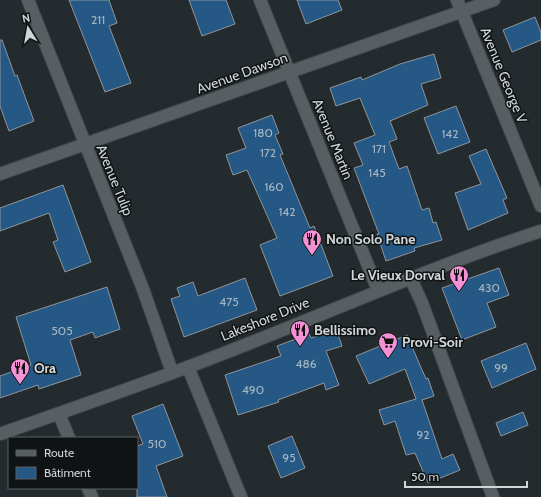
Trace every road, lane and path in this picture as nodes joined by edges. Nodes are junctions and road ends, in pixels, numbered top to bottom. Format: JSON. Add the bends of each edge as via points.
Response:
{"nodes":[{"id":1,"x":28,"y":0,"type":"edge"},
{"id":2,"x":260,"y":0,"type":"edge"},
{"id":3,"x":494,"y":0,"type":"edge"},
{"id":4,"x":459,"y":6,"type":"edge"},
{"id":5,"x":289,"y":72,"type":"junction"},
{"id":6,"x":85,"y":145,"type":"junction"},
{"id":7,"x":0,"y":174,"type":"edge"},
{"id":8,"x":541,"y":206,"type":"edge"},
{"id":9,"x":541,"y":231,"type":"edge"},
{"id":10,"x":410,"y":277,"type":"junction"},
{"id":11,"x":378,"y":290,"type":"junction"},
{"id":12,"x":188,"y":367,"type":"junction"},
{"id":13,"x":172,"y":372,"type":"junction"},
{"id":14,"x":59,"y":414,"type":"junction"},
{"id":15,"x":0,"y":434,"type":"edge"},
{"id":16,"x":69,"y":437,"type":"edge"},
{"id":17,"x":242,"y":497,"type":"edge"},
{"id":18,"x":493,"y":497,"type":"edge"}],
"edges":[{"from":1,"to":6,"type":"street","name":"Avenue Tulip"},
{"from":2,"to":5,"type":"street","name":"Avenue Martin"},
{"from":3,"to":4,"type":"street","name":"Avenue Dawson"},
{"from":4,"to":5,"type":"street","name":"Avenue Dawson"},
{"from":4,"to":8,"type":"street","name":"Avenue George V"},
{"from":5,"to":6,"type":"street","name":"Avenue Dawson"},
{"from":5,"to":11,"type":"street","name":"Avenue Martin"},
{"from":6,"to":7,"type":"street","name":"Avenue Dawson"},
{"from":6,"to":13,"type":"street","name":"Avenue Tulip","via":[[143,289]]},
{"from":9,"to":10,"type":"street","name":"Lakeshore Drive"},
{"from":10,"to":11,"type":"street","name":"Lakeshore Drive"},
{"from":10,"to":18,"type":"street","via":[[422,303]]},
{"from":11,"to":12,"type":"street","name":"Lakeshore Drive"},
{"from":12,"to":13,"type":"street","name":"Lakeshore Drive"},
{"from":12,"to":17,"type":"street"},
{"from":13,"to":14,"type":"street","name":"Lakeshore Drive"},
{"from":14,"to":15,"type":"street","name":"Lakeshore Drive"},
{"from":14,"to":16,"type":"street"}]}
